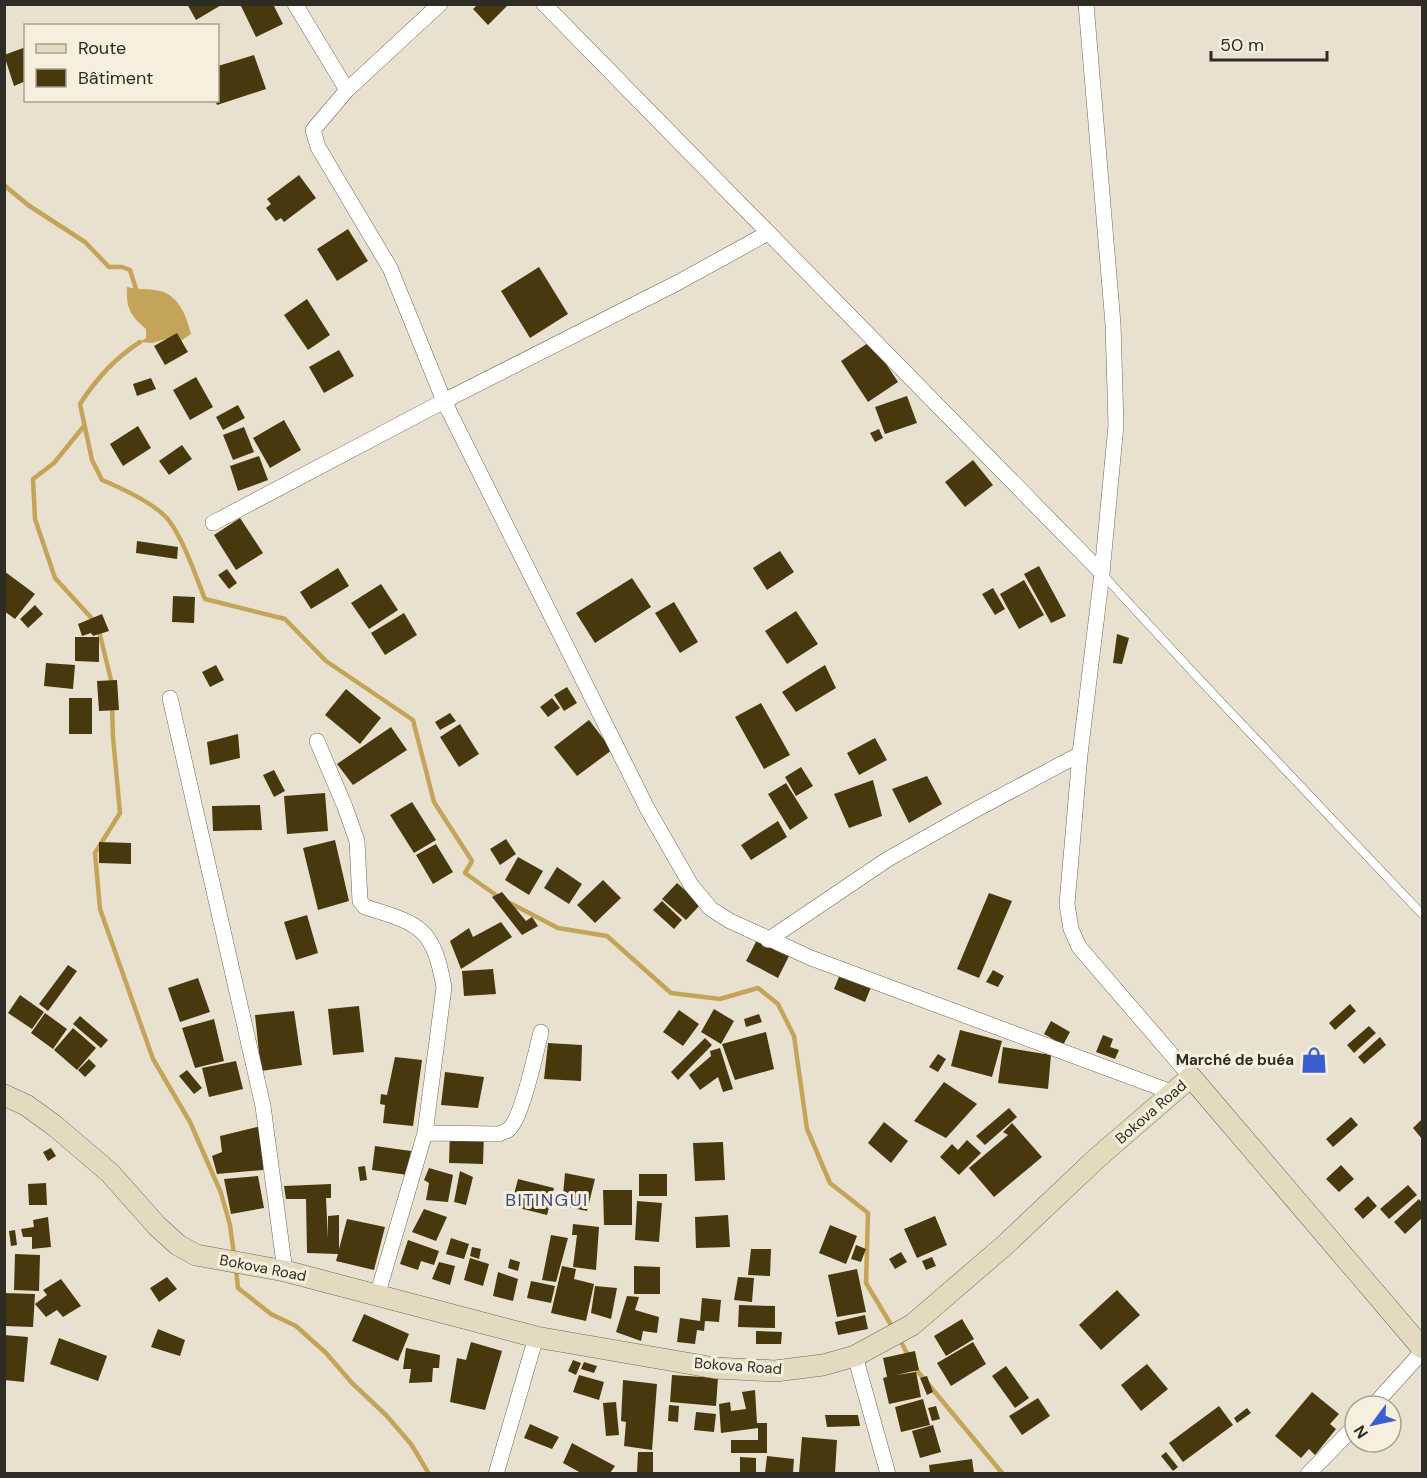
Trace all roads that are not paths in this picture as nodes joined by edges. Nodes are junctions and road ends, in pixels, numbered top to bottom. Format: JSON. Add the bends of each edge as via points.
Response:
{"nodes":[{"id":1,"x":295,"y":4,"type":"edge"},
{"id":2,"x":440,"y":4,"type":"edge"},
{"id":3,"x":544,"y":4,"type":"edge"},
{"id":4,"x":1086,"y":4,"type":"edge"},
{"id":5,"x":347,"y":90,"type":"junction"},
{"id":6,"x":768,"y":233,"type":"junction"},
{"id":7,"x":444,"y":401,"type":"junction"},
{"id":8,"x":213,"y":524,"type":"dead end"},
{"id":9,"x":1102,"y":573,"type":"junction"},
{"id":10,"x":170,"y":698,"type":"dead end"},
{"id":11,"x":317,"y":741,"type":"dead end"},
{"id":12,"x":1080,"y":753,"type":"junction"},
{"id":13,"x":1422,"y":914,"type":"edge"},
{"id":14,"x":768,"y":940,"type":"junction"},
{"id":15,"x":541,"y":1032,"type":"dead end"},
{"id":16,"x":1191,"y":1077,"type":"junction"},
{"id":17,"x":4,"y":1083,"type":"edge"},
{"id":18,"x":1174,"y":1093,"type":"junction"},
{"id":19,"x":4,"y":1095,"type":"edge"},
{"id":20,"x":26,"y":1105,"type":"junction"},
{"id":21,"x":425,"y":1133,"type":"junction"},
{"id":22,"x":285,"y":1271,"type":"junction"},
{"id":23,"x":376,"y":1296,"type":"junction"},
{"id":24,"x":536,"y":1337,"type":"junction"},
{"id":25,"x":1422,"y":1350,"type":"edge"},
{"id":26,"x":855,"y":1356,"type":"junction"},
{"id":27,"x":1384,"y":1394,"type":"edge"},
{"id":28,"x":1343,"y":1438,"type":"edge"},
{"id":29,"x":496,"y":1473,"type":"edge"},
{"id":30,"x":888,"y":1473,"type":"edge"},
{"id":31,"x":1308,"y":1473,"type":"edge"}],
"edges":[{"from":1,"to":5,"type":"street"},
{"from":2,"to":5,"type":"street"},
{"from":3,"to":6,"type":"street"},
{"from":4,"to":9,"type":"street","via":[[1113,324],[1116,425]]},
{"from":5,"to":7,"type":"street","via":[[313,130],[318,147],[390,268]]},
{"from":6,"to":7,"type":"street"},
{"from":6,"to":9,"type":"street"},
{"from":7,"to":8,"type":"street"},
{"from":7,"to":14,"type":"street","via":[[648,810],[691,885],[711,909]]},
{"from":9,"to":12,"type":"street"},
{"from":9,"to":13,"type":"lane"},
{"from":10,"to":22,"type":"street","via":[[263,1106]]},
{"from":11,"to":21,"type":"street","via":[[357,841],[360,901],[365,907],[412,923],[429,938],[441,969],[444,987]]},
{"from":12,"to":14,"type":"street","via":[[888,859]]},
{"from":12,"to":16,"type":"street","via":[[1067,904],[1071,929],[1079,947]]},
{"from":14,"to":18,"type":"street"},
{"from":15,"to":21,"type":"street","via":[[527,1089],[508,1130],[499,1134]]},
{"from":16,"to":18,"type":"street","name":"Bokova Road"},
{"from":16,"to":25,"type":"street","name":"Bokova Road"},
{"from":17,"to":20,"type":"street"},
{"from":18,"to":26,"type":"street","name":"Bokova Road","via":[[912,1325]]},
{"from":19,"to":20,"type":"street","name":"Bokova Road"},
{"from":20,"to":22,"type":"street","name":"Bokova Road","via":[[110,1173],[178,1245],[196,1255]]},
{"from":21,"to":23,"type":"street"},
{"from":22,"to":23,"type":"street","name":"Bokova Road"},
{"from":23,"to":24,"type":"street","name":"Bokova Road"},
{"from":24,"to":26,"type":"street","name":"Bokova Road","via":[[715,1368],[775,1371]]},
{"from":24,"to":29,"type":"street"},
{"from":25,"to":27,"type":"street"},
{"from":26,"to":30,"type":"street"},
{"from":28,"to":31,"type":"street"}]}
